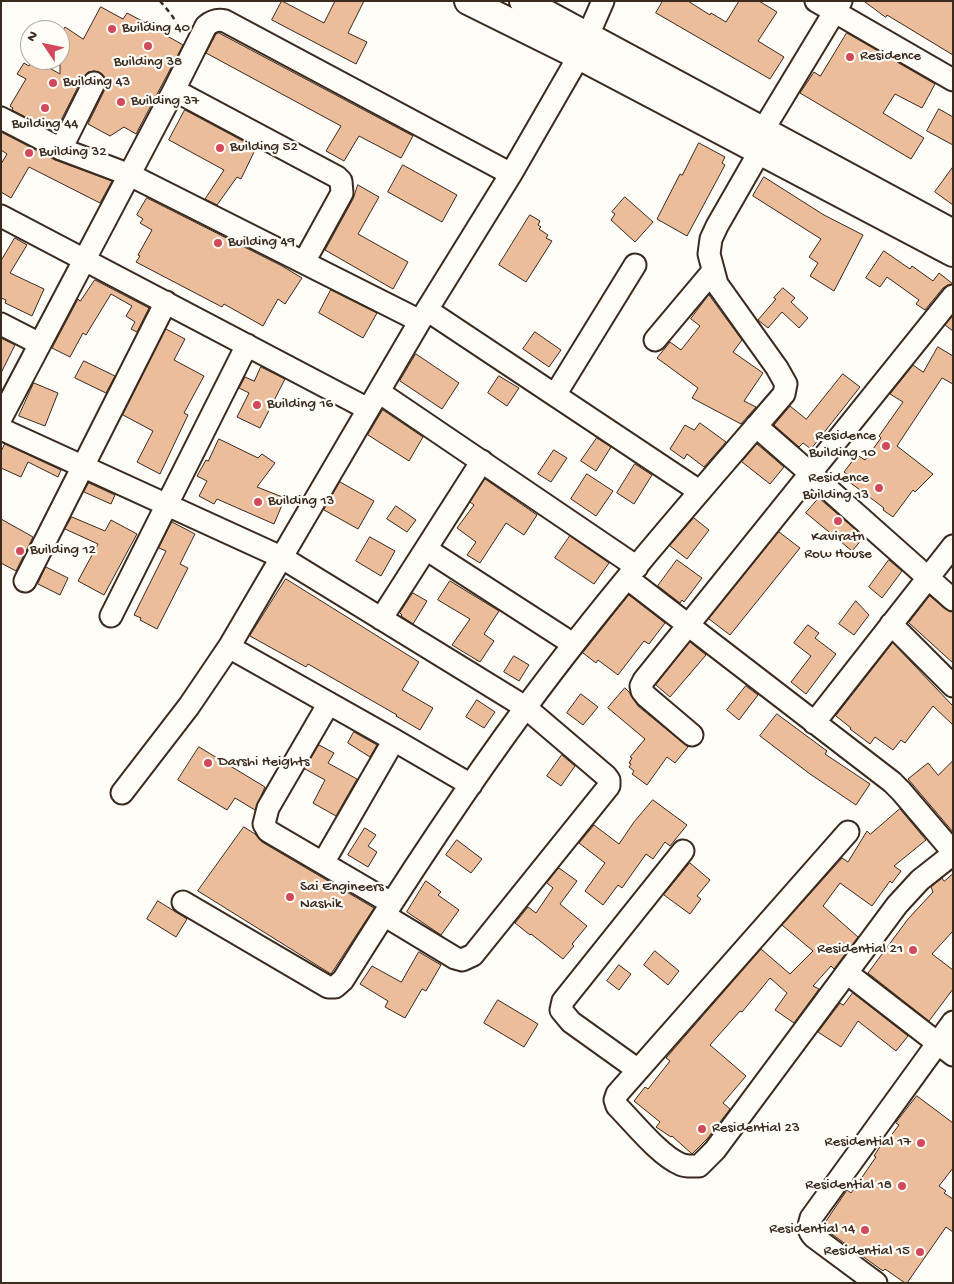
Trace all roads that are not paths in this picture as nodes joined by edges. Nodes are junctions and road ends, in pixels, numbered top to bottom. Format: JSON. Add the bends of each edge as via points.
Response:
{"nodes":[{"id":1,"x":468,"y":1,"type":"edge"},
{"id":2,"x":523,"y":1,"type":"edge"},
{"id":3,"x":603,"y":1,"type":"edge"},
{"id":4,"x":816,"y":1,"type":"edge"},
{"id":5,"x":838,"y":6,"type":"edge"},
{"id":6,"x":583,"y":46,"type":"junction"},
{"id":7,"x":953,"y":80,"type":"edge"},
{"id":8,"x":94,"y":83,"type":"dead end"},
{"id":9,"x":174,"y":90,"type":"junction"},
{"id":10,"x":1,"y":118,"type":"edge"},
{"id":11,"x":762,"y":141,"type":"junction"},
{"id":12,"x":61,"y":150,"type":"junction"},
{"id":13,"x":511,"y":174,"type":"junction"},
{"id":14,"x":130,"y":175,"type":"junction"},
{"id":15,"x":1,"y":216,"type":"edge"},
{"id":16,"x":953,"y":233,"type":"edge"},
{"id":17,"x":953,"y":253,"type":"edge"},
{"id":18,"x":85,"y":259,"type":"junction"},
{"id":19,"x":304,"y":262,"type":"junction"},
{"id":20,"x":635,"y":265,"type":"dead end"},
{"id":21,"x":713,"y":270,"type":"junction"},
{"id":22,"x":953,"y":296,"type":"edge"},
{"id":23,"x":166,"y":302,"type":"junction"},
{"id":24,"x":424,"y":316,"type":"junction"},
{"id":25,"x":1,"y":324,"type":"edge"},
{"id":26,"x":655,"y":340,"type":"dead end"},
{"id":27,"x":40,"y":344,"type":"junction"},
{"id":28,"x":246,"y":345,"type":"junction"},
{"id":29,"x":555,"y":395,"type":"junction"},
{"id":30,"x":374,"y":400,"type":"junction"},
{"id":31,"x":1,"y":418,"type":"edge"},
{"id":32,"x":756,"y":426,"type":"junction"},
{"id":33,"x":1,"y":429,"type":"edge"},
{"id":34,"x":482,"y":461,"type":"junction"},
{"id":35,"x":83,"y":466,"type":"junction"},
{"id":36,"x":810,"y":473,"type":"junction"},
{"id":37,"x":699,"y":491,"type":"junction"},
{"id":38,"x":167,"y":505,"type":"junction"},
{"id":39,"x":953,"y":546,"type":"edge"},
{"id":40,"x":426,"y":549,"type":"junction"},
{"id":41,"x":281,"y":558,"type":"junction"},
{"id":42,"x":632,"y":573,"type":"junction"},
{"id":43,"x":928,"y":577,"type":"junction"},
{"id":44,"x":25,"y":581,"type":"dead end"},
{"id":45,"x":953,"y":600,"type":"edge"},
{"id":46,"x":111,"y":616,"type":"dead end"},
{"id":47,"x":381,"y":619,"type":"junction"},
{"id":48,"x":891,"y":624,"type":"junction"},
{"id":49,"x":688,"y":625,"type":"junction"},
{"id":50,"x":573,"y":644,"type":"junction"},
{"id":51,"x":229,"y":647,"type":"junction"},
{"id":52,"x":953,"y":686,"type":"edge"},
{"id":53,"x":329,"y":702,"type":"junction"},
{"id":54,"x":525,"y":707,"type":"junction"},
{"id":55,"x":814,"y":724,"type":"junction"},
{"id":56,"x":692,"y":735,"type":"dead end"},
{"id":57,"x":394,"y":740,"type":"junction"},
{"id":58,"x":471,"y":785,"type":"junction"},
{"id":59,"x":122,"y":793,"type":"dead end"},
{"id":60,"x":848,"y":832,"type":"dead end"},
{"id":61,"x":683,"y":851,"type":"dead end"},
{"id":62,"x":953,"y":853,"type":"edge"},
{"id":63,"x":323,"y":863,"type":"junction"},
{"id":64,"x":183,"y":902,"type":"dead end"},
{"id":65,"x":387,"y":909,"type":"junction"},
{"id":66,"x":847,"y":973,"type":"junction"},
{"id":67,"x":953,"y":1022,"type":"edge"},
{"id":68,"x":945,"y":1049,"type":"edge"},
{"id":69,"x":638,"y":1070,"type":"junction"},
{"id":70,"x":876,"y":1283,"type":"edge"}],
"edges":[{"from":1,"to":6,"type":"main road"},
{"from":2,"to":6,"type":"main road"},
{"from":3,"to":6,"type":"street"},
{"from":4,"to":5,"type":"street"},
{"from":5,"to":7,"type":"street"},
{"from":5,"to":11,"type":"street"},
{"from":6,"to":11,"type":"main road"},
{"from":6,"to":13,"type":"street"},
{"from":8,"to":12,"type":"street"},
{"from":9,"to":13,"type":"street","via":[[206,26],[218,20],[225,21]]},
{"from":9,"to":14,"type":"street"},
{"from":9,"to":19,"type":"street","via":[[341,181],[342,193]]},
{"from":10,"to":12,"type":"street"},
{"from":11,"to":16,"type":"main road"},
{"from":11,"to":17,"type":"main road"},
{"from":11,"to":21,"type":"street","via":[[711,239],[709,254]]},
{"from":12,"to":14,"type":"street"},
{"from":13,"to":24,"type":"street"},
{"from":14,"to":18,"type":"street"},
{"from":14,"to":19,"type":"street"},
{"from":15,"to":18,"type":"street"},
{"from":18,"to":23,"type":"street"},
{"from":18,"to":27,"type":"street"},
{"from":19,"to":24,"type":"street"},
{"from":20,"to":29,"type":"street"},
{"from":21,"to":26,"type":"street"},
{"from":21,"to":32,"type":"street","via":[[718,284],[786,384],[784,394]]},
{"from":22,"to":36,"type":"street"},
{"from":23,"to":28,"type":"street"},
{"from":23,"to":35,"type":"street"},
{"from":24,"to":29,"type":"street"},
{"from":24,"to":30,"type":"street"},
{"from":25,"to":27,"type":"street"},
{"from":27,"to":31,"type":"street"},
{"from":28,"to":30,"type":"street"},
{"from":28,"to":38,"type":"street"},
{"from":29,"to":37,"type":"street"},
{"from":30,"to":34,"type":"street"},
{"from":30,"to":41,"type":"street"},
{"from":32,"to":36,"type":"street"},
{"from":32,"to":37,"type":"street"},
{"from":33,"to":35,"type":"street"},
{"from":34,"to":40,"type":"street"},
{"from":34,"to":42,"type":"street"},
{"from":35,"to":38,"type":"street"},
{"from":35,"to":44,"type":"street"},
{"from":36,"to":43,"type":"street"},
{"from":36,"to":49,"type":"street"},
{"from":37,"to":42,"type":"street"},
{"from":38,"to":41,"type":"street"},
{"from":38,"to":46,"type":"street"},
{"from":39,"to":43,"type":"street"},
{"from":40,"to":47,"type":"street"},
{"from":40,"to":50,"type":"street"},
{"from":41,"to":47,"type":"street"},
{"from":41,"to":51,"type":"street"},
{"from":42,"to":49,"type":"street"},
{"from":42,"to":50,"type":"street"},
{"from":43,"to":45,"type":"street"},
{"from":43,"to":48,"type":"street"},
{"from":47,"to":54,"type":"street"},
{"from":48,"to":52,"type":"street"},
{"from":48,"to":55,"type":"street"},
{"from":49,"to":55,"type":"street"},
{"from":49,"to":56,"type":"street","via":[[641,686],[646,696]]},
{"from":50,"to":54,"type":"street"},
{"from":51,"to":53,"type":"street"},
{"from":51,"to":59,"type":"street","via":[[189,706]]},
{"from":53,"to":57,"type":"street"},
{"from":53,"to":63,"type":"street","via":[[268,808],[264,824],[268,831]]},
{"from":54,"to":58,"type":"street"},
{"from":54,"to":65,"type":"street","via":[[606,776],[609,786],[473,955],[462,960],[455,958]]},
{"from":55,"to":62,"type":"street","via":[[892,782]]},
{"from":57,"to":58,"type":"street"},
{"from":57,"to":63,"type":"street"},
{"from":58,"to":65,"type":"street"},
{"from":60,"to":69,"type":"street"},
{"from":61,"to":69,"type":"street","via":[[563,1001],[561,1010],[570,1022]]},
{"from":62,"to":66,"type":"street","via":[[905,894]]},
{"from":63,"to":65,"type":"street"},
{"from":64,"to":65,"type":"street","via":[[328,987],[335,987],[342,980]]},
{"from":66,"to":68,"type":"street"},
{"from":66,"to":69,"type":"street","via":[[715,1150],[699,1166],[689,1167],[670,1159],[617,1106],[617,1094]]},
{"from":67,"to":68,"type":"street"},
{"from":68,"to":70,"type":"street","via":[[808,1225],[814,1237]]}]}
